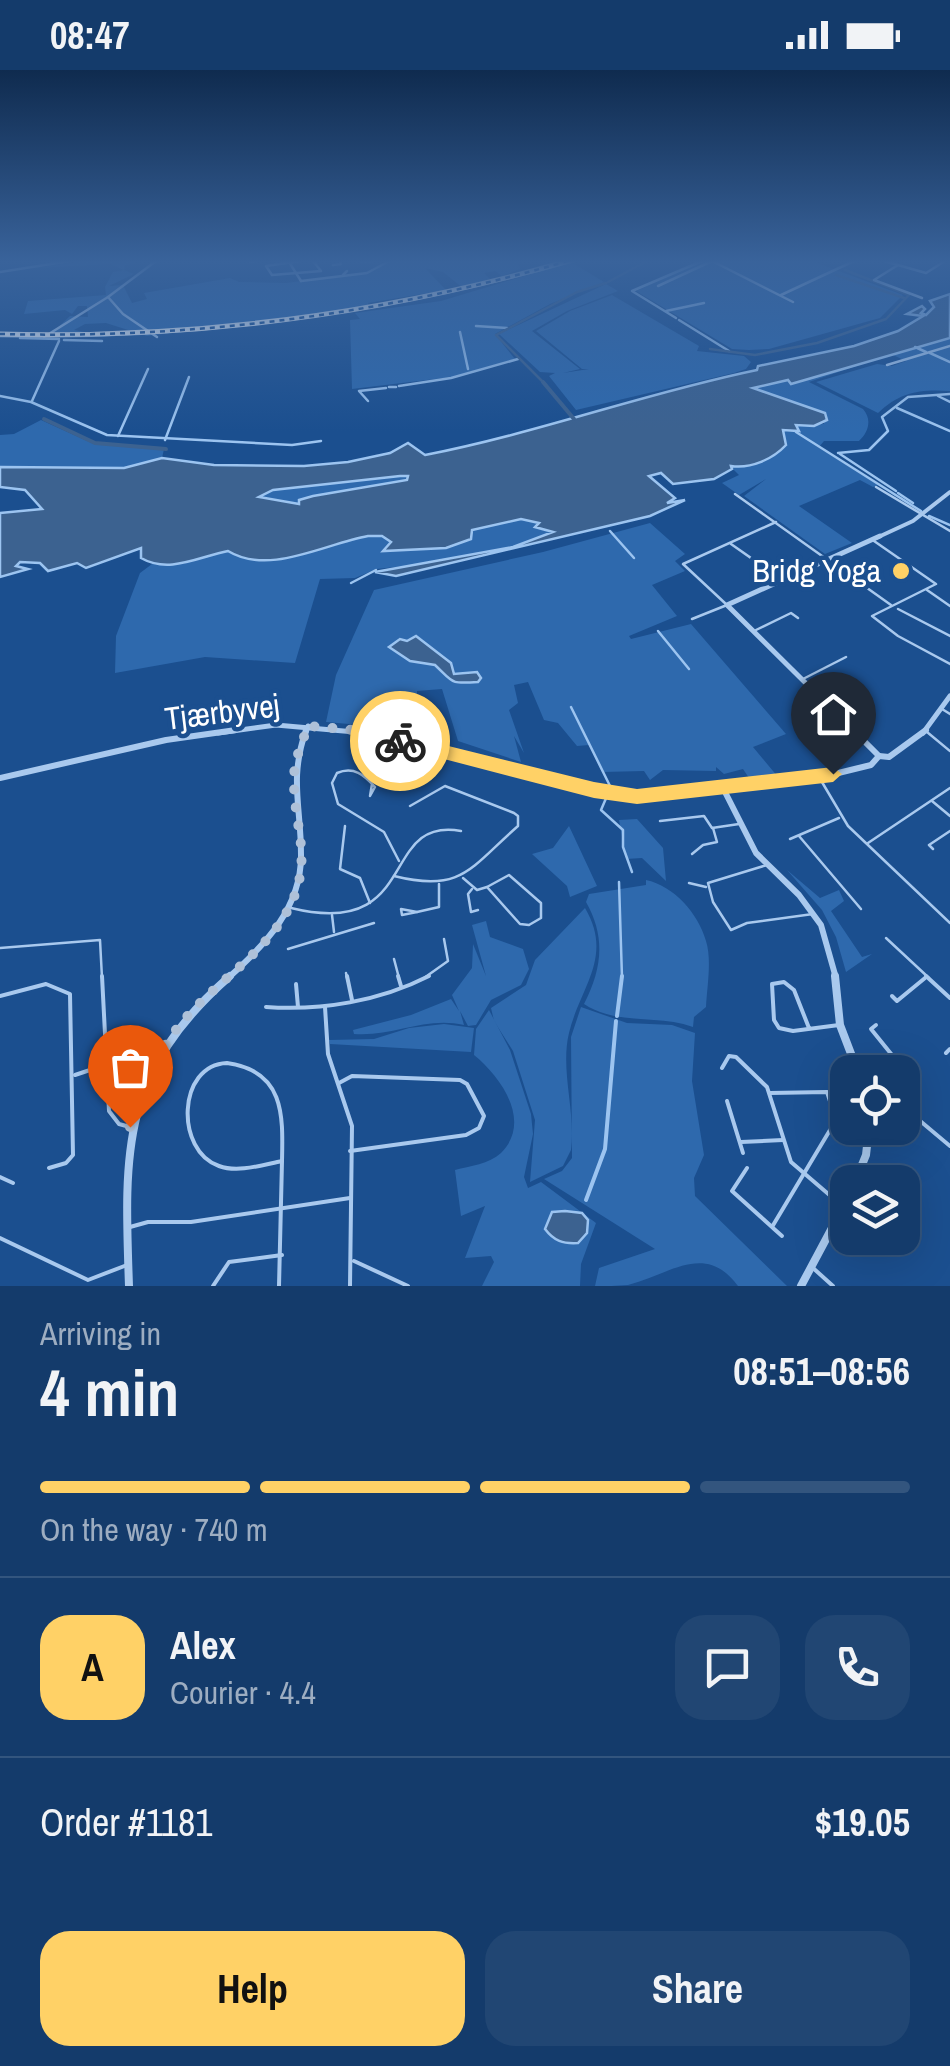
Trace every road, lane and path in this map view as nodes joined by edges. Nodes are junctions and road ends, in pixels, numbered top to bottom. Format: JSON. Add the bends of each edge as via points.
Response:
{"nodes":[{"id":1,"x":75,"y":318,"type":"edge"},
{"id":2,"x":130,"y":318,"type":"edge"},
{"id":3,"x":303,"y":318,"type":"edge"},
{"id":4,"x":1,"y":336,"type":"edge"},
{"id":5,"x":43,"y":338,"type":"junction"},
{"id":6,"x":158,"y":338,"type":"junction"},
{"id":7,"x":950,"y":346,"type":"edge"},
{"id":8,"x":888,"y":364,"type":"dead end"},
{"id":9,"x":876,"y":488,"type":"dead end"},
{"id":10,"x":950,"y":492,"type":"edge"},
{"id":11,"x":736,"y":494,"type":"dead end"},
{"id":12,"x":923,"y":515,"type":"junction"},
{"id":13,"x":776,"y":522,"type":"junction"},
{"id":14,"x":950,"y":531,"type":"edge"},
{"id":15,"x":871,"y":539,"type":"junction"},
{"id":16,"x":729,"y":543,"type":"junction"},
{"id":17,"x":827,"y":559,"type":"junction"},
{"id":18,"x":781,"y":579,"type":"junction"},
{"id":19,"x":926,"y":589,"type":"junction"},
{"id":20,"x":950,"y":598,"type":"edge"},
{"id":21,"x":940,"y":600,"type":"junction"},
{"id":22,"x":727,"y":604,"type":"junction"},
{"id":23,"x":892,"y":606,"type":"junction"},
{"id":24,"x":950,"y":606,"type":"edge"},
{"id":25,"x":898,"y":609,"type":"dead end"},
{"id":26,"x":798,"y":618,"type":"dead end"},
{"id":27,"x":692,"y":619,"type":"dead end"},
{"id":28,"x":753,"y":631,"type":"junction"},
{"id":29,"x":950,"y":636,"type":"edge"},
{"id":30,"x":846,"y":657,"type":"dead end"},
{"id":31,"x":950,"y":664,"type":"edge"},
{"id":32,"x":802,"y":679,"type":"junction"},
{"id":33,"x":950,"y":696,"type":"edge"},
{"id":34,"x":941,"y":708,"type":"junction"},
{"id":35,"x":950,"y":714,"type":"edge"},
{"id":36,"x":308,"y":726,"type":"junction"},
{"id":37,"x":926,"y":732,"type":"junction"},
{"id":38,"x":950,"y":751,"type":"edge"},
{"id":39,"x":879,"y":756,"type":"junction"},
{"id":40,"x":819,"y":777,"type":"junction"},
{"id":41,"x":0,"y":778,"type":"edge"},
{"id":42,"x":372,"y":784,"type":"dead end"},
{"id":43,"x":723,"y":788,"type":"junction"},
{"id":44,"x":950,"y":788,"type":"edge"},
{"id":45,"x":932,"y":801,"type":"junction"},
{"id":46,"x":410,"y":806,"type":"dead end"},
{"id":47,"x":950,"y":816,"type":"edge"},
{"id":48,"x":840,"y":818,"type":"junction"},
{"id":49,"x":660,"y":821,"type":"dead end"},
{"id":50,"x":740,"y":824,"type":"junction"},
{"id":51,"x":345,"y":826,"type":"dead end"},
{"id":52,"x":712,"y":828,"type":"junction"},
{"id":53,"x":461,"y":830,"type":"dead end"},
{"id":54,"x":950,"y":831,"type":"edge"},
{"id":55,"x":799,"y":836,"type":"junction"},
{"id":56,"x":790,"y":839,"type":"dead end"},
{"id":57,"x":867,"y":844,"type":"junction"},
{"id":58,"x":932,"y":849,"type":"dead end"},
{"id":59,"x":397,"y":850,"type":"junction"},
{"id":60,"x":408,"y":851,"type":"junction"},
{"id":61,"x":692,"y":854,"type":"dead end"},
{"id":62,"x":399,"y":862,"type":"junction"},
{"id":63,"x":767,"y":865,"type":"junction"},
{"id":64,"x":394,"y":876,"type":"junction"},
{"id":65,"x":462,"y":877,"type":"junction"},
{"id":66,"x":690,"y":882,"type":"dead end"},
{"id":67,"x":439,"y":884,"type":"junction"},
{"id":68,"x":487,"y":887,"type":"junction"},
{"id":69,"x":473,"y":888,"type":"junction"},
{"id":70,"x":708,"y":888,"type":"junction"},
{"id":71,"x":371,"y":905,"type":"junction"},
{"id":72,"x":289,"y":908,"type":"junction"},
{"id":73,"x":478,"y":910,"type":"dead end"},
{"id":74,"x":860,"y":910,"type":"dead end"},
{"id":75,"x":418,"y":912,"type":"dead end"},
{"id":76,"x":814,"y":914,"type":"junction"},
{"id":77,"x":332,"y":915,"type":"junction"},
{"id":78,"x":374,"y":923,"type":"dead end"},
{"id":79,"x":950,"y":924,"type":"edge"},
{"id":80,"x":334,"y":933,"type":"junction"},
{"id":81,"x":886,"y":938,"type":"dead end"},
{"id":82,"x":439,"y":946,"type":"dead end"},
{"id":83,"x":0,"y":948,"type":"edge"},
{"id":84,"x":288,"y":949,"type":"dead end"},
{"id":85,"x":394,"y":959,"type":"dead end"},
{"id":86,"x":346,"y":973,"type":"dead end"},
{"id":87,"x":925,"y":978,"type":"junction"},
{"id":88,"x":296,"y":984,"type":"dead end"},
{"id":89,"x":401,"y":986,"type":"junction"},
{"id":90,"x":0,"y":996,"type":"edge"},
{"id":91,"x":892,"y":996,"type":"dead end"},
{"id":92,"x":950,"y":998,"type":"edge"},
{"id":93,"x":352,"y":1000,"type":"junction"},
{"id":94,"x":266,"y":1007,"type":"dead end"},
{"id":95,"x":325,"y":1007,"type":"junction"},
{"id":96,"x":299,"y":1010,"type":"junction"},
{"id":97,"x":876,"y":1024,"type":"dead end"},
{"id":98,"x":840,"y":1025,"type":"junction"},
{"id":99,"x":809,"y":1028,"type":"junction"},
{"id":100,"x":851,"y":1055,"type":"edge"},
{"id":101,"x":892,"y":1055,"type":"edge"},
{"id":102,"x":108,"y":1065,"type":"junction"},
{"id":103,"x":722,"y":1068,"type":"dead end"},
{"id":104,"x":74,"y":1076,"type":"junction"},
{"id":105,"x":339,"y":1083,"type":"junction"},
{"id":106,"x":770,"y":1093,"type":"junction"},
{"id":107,"x":727,"y":1101,"type":"dead end"},
{"id":108,"x":920,"y":1122,"type":"edge"},
{"id":109,"x":130,"y":1127,"type":"junction"},
{"id":110,"x":783,"y":1140,"type":"junction"},
{"id":111,"x":740,"y":1142,"type":"junction"},
{"id":112,"x":950,"y":1146,"type":"edge"},
{"id":113,"x":350,"y":1152,"type":"junction"},
{"id":114,"x":743,"y":1153,"type":"dead end"},
{"id":115,"x":58,"y":1156,"type":"dead end"},
{"id":116,"x":282,"y":1161,"type":"junction"},
{"id":117,"x":58,"y":1165,"type":"junction"},
{"id":118,"x":49,"y":1168,"type":"dead end"},
{"id":119,"x":746,"y":1168,"type":"dead end"},
{"id":120,"x":804,"y":1174,"type":"junction"},
{"id":121,"x":0,"y":1177,"type":"edge"},
{"id":122,"x":13,"y":1183,"type":"dead end"},
{"id":123,"x":830,"y":1192,"type":"edge"},
{"id":124,"x":351,"y":1198,"type":"junction"},
{"id":125,"x":284,"y":1208,"type":"junction"},
{"id":126,"x":772,"y":1227,"type":"junction"},
{"id":127,"x":126,"y":1228,"type":"junction"},
{"id":128,"x":830,"y":1232,"type":"edge"},
{"id":129,"x":782,"y":1236,"type":"dead end"},
{"id":130,"x":0,"y":1238,"type":"edge"},
{"id":131,"x":283,"y":1255,"type":"junction"},
{"id":132,"x":353,"y":1261,"type":"junction"},
{"id":133,"x":128,"y":1264,"type":"junction"},
{"id":134,"x":812,"y":1267,"type":"junction"},
{"id":135,"x":129,"y":1286,"type":"edge"},
{"id":136,"x":213,"y":1286,"type":"edge"},
{"id":137,"x":279,"y":1286,"type":"edge"},
{"id":138,"x":350,"y":1286,"type":"edge"},
{"id":139,"x":408,"y":1286,"type":"edge"},
{"id":140,"x":801,"y":1286,"type":"edge"},
{"id":141,"x":834,"y":1286,"type":"edge"}],
"edges":[{"from":1,"to":5,"type":"street"},
{"from":2,"to":6,"type":"street"},
{"from":3,"to":6,"type":"street"},
{"from":4,"to":5,"type":"street"},
{"from":5,"to":6,"type":"street"},
{"from":7,"to":8,"type":"street"},
{"from":9,"to":12,"type":"street"},
{"from":10,"to":12,"type":"street"},
{"from":11,"to":13,"type":"street"},
{"from":12,"to":14,"type":"street"},
{"from":12,"to":15,"type":"street"},
{"from":13,"to":16,"type":"street"},
{"from":13,"to":17,"type":"street"},
{"from":15,"to":17,"type":"street"},
{"from":15,"to":19,"type":"street","via":[[936,584]]},
{"from":16,"to":18,"type":"street"},
{"from":16,"to":22,"type":"street","via":[[683,564]]},
{"from":17,"to":18,"type":"street"},
{"from":17,"to":23,"type":"street"},
{"from":18,"to":22,"type":"street"},
{"from":19,"to":21,"type":"street"},
{"from":19,"to":23,"type":"street"},
{"from":20,"to":21,"type":"street"},
{"from":21,"to":24,"type":"street"},
{"from":22,"to":27,"type":"street"},
{"from":22,"to":28,"type":"street"},
{"from":23,"to":31,"type":"street","via":[[872,616]]},
{"from":25,"to":29,"type":"street"},
{"from":26,"to":28,"type":"street","via":[[791,613]]},
{"from":28,"to":32,"type":"street"},
{"from":30,"to":32,"type":"street"},
{"from":32,"to":39,"type":"street"},
{"from":33,"to":34,"type":"street","name":"Tjærbyvej"},
{"from":34,"to":35,"type":"street"},
{"from":34,"to":37,"type":"street","name":"Tjærbyvej"},
{"from":36,"to":41,"type":"street","name":"Tjærbyvej","via":[[256,726],[166,740]]},
{"from":36,"to":43,"type":"street","name":"Tjærbyvej","via":[[378,735],[621,794]]},
{"from":36,"to":72,"type":"street","via":[[294,778],[304,863]]},
{"from":37,"to":38,"type":"street"},
{"from":37,"to":39,"type":"street","name":"Tjærbyvej"},
{"from":39,"to":40,"type":"street","name":"Tjærbyvej","via":[[870,765]]},
{"from":40,"to":43,"type":"street","name":"Tjærbyvej"},
{"from":40,"to":48,"type":"street"},
{"from":42,"to":59,"type":"street","via":[[349,769],[332,783],[338,804],[370,818]]},
{"from":43,"to":50,"type":"street"},
{"from":44,"to":45,"type":"street"},
{"from":45,"to":47,"type":"street"},
{"from":45,"to":57,"type":"street"},
{"from":46,"to":65,"type":"street","via":[[451,786],[514,811],[514,832]]},
{"from":48,"to":55,"type":"street"},
{"from":48,"to":57,"type":"street"},
{"from":49,"to":52,"type":"street","via":[[704,816]]},
{"from":50,"to":52,"type":"street"},
{"from":50,"to":63,"type":"street"},
{"from":51,"to":71,"type":"street","via":[[340,869],[360,878]]},
{"from":52,"to":61,"type":"street","via":[[717,842]]},
{"from":53,"to":60,"type":"street","via":[[436,832]]},
{"from":54,"to":58,"type":"street"},
{"from":55,"to":56,"type":"street"},
{"from":55,"to":74,"type":"street"},
{"from":57,"to":79,"type":"street"},
{"from":59,"to":60,"type":"street"},
{"from":59,"to":62,"type":"street"},
{"from":60,"to":62,"type":"street"},
{"from":62,"to":64,"type":"street"},
{"from":63,"to":70,"type":"street","via":[[714,878]]},
{"from":63,"to":76,"type":"street"},
{"from":64,"to":67,"type":"street"},
{"from":64,"to":71,"type":"street"},
{"from":65,"to":67,"type":"street"},
{"from":65,"to":69,"type":"street"},
{"from":66,"to":70,"type":"street"},
{"from":67,"to":75,"type":"street","via":[[439,907]]},
{"from":68,"to":68,"type":"street","via":[[509,875],[539,898],[541,918],[520,924]]},
{"from":68,"to":69,"type":"street"},
{"from":69,"to":73,"type":"street","via":[[468,901],[471,912]]},
{"from":70,"to":76,"type":"street","via":[[731,930]]},
{"from":71,"to":77,"type":"street"},
{"from":72,"to":77,"type":"street"},
{"from":72,"to":109,"type":"street","via":[[265,942],[171,1036]]},
{"from":76,"to":98,"type":"street","via":[[831,949]]},
{"from":77,"to":80,"type":"street"},
{"from":78,"to":80,"type":"street"},
{"from":80,"to":84,"type":"street"},
{"from":81,"to":87,"type":"street"},
{"from":82,"to":89,"type":"street","via":[[445,941],[444,966]]},
{"from":83,"to":102,"type":"street","via":[[100,940]]},
{"from":85,"to":89,"type":"street"},
{"from":86,"to":93,"type":"street"},
{"from":87,"to":91,"type":"street","via":[[897,1001]]},
{"from":87,"to":92,"type":"street"},
{"from":88,"to":96,"type":"street"},
{"from":89,"to":93,"type":"street"},
{"from":90,"to":104,"type":"street","via":[[38,984],[64,987],[72,1004]]},
{"from":93,"to":95,"type":"street"},
{"from":94,"to":96,"type":"street"},
{"from":95,"to":96,"type":"street"},
{"from":95,"to":105,"type":"street","via":[[326,1045]]},
{"from":97,"to":101,"type":"street","via":[[871,1029]]},
{"from":98,"to":99,"type":"street"},
{"from":98,"to":100,"type":"street"},
{"from":99,"to":99,"type":"street","via":[[792,988],[772,984],[776,1024],[785,1031]]},
{"from":102,"to":104,"type":"street"},
{"from":102,"to":109,"type":"street","via":[[109,1111]]},
{"from":103,"to":106,"type":"street","via":[[736,1056]]},
{"from":104,"to":117,"type":"street","via":[[74,1154]]},
{"from":105,"to":113,"type":"street","via":[[350,1112]]},
{"from":105,"to":113,"type":"street","via":[[352,1076],[460,1080],[484,1116],[466,1135]]},
{"from":106,"to":110,"type":"street"},
{"from":106,"to":120,"type":"street","via":[[827,1092],[836,1120]]},
{"from":107,"to":111,"type":"street"},
{"from":108,"to":112,"type":"street"},
{"from":109,"to":127,"type":"street"},
{"from":110,"to":111,"type":"street"},
{"from":110,"to":120,"type":"street","via":[[790,1162]]},
{"from":111,"to":114,"type":"street"},
{"from":113,"to":124,"type":"street"},
{"from":115,"to":117,"type":"street"},
{"from":116,"to":116,"type":"street","via":[[223,1168],[200,1154],[190,1137],[188,1106],[202,1074],[233,1064],[266,1081],[284,1118]]},
{"from":116,"to":125,"type":"street"},
{"from":117,"to":118,"type":"street"},
{"from":119,"to":126,"type":"street","via":[[732,1191]]},
{"from":120,"to":123,"type":"street"},
{"from":120,"to":126,"type":"street"},
{"from":121,"to":122,"type":"street"},
{"from":124,"to":125,"type":"street"},
{"from":124,"to":132,"type":"street"},
{"from":125,"to":127,"type":"street"},
{"from":125,"to":131,"type":"street"},
{"from":126,"to":129,"type":"street"},
{"from":127,"to":133,"type":"street"},
{"from":128,"to":134,"type":"street"},
{"from":130,"to":133,"type":"street","via":[[88,1280]]},
{"from":131,"to":136,"type":"street","via":[[229,1262]]},
{"from":131,"to":137,"type":"street"},
{"from":132,"to":138,"type":"street"},
{"from":132,"to":139,"type":"street"},
{"from":133,"to":135,"type":"street"},
{"from":134,"to":140,"type":"street"},
{"from":134,"to":141,"type":"street"}]}
